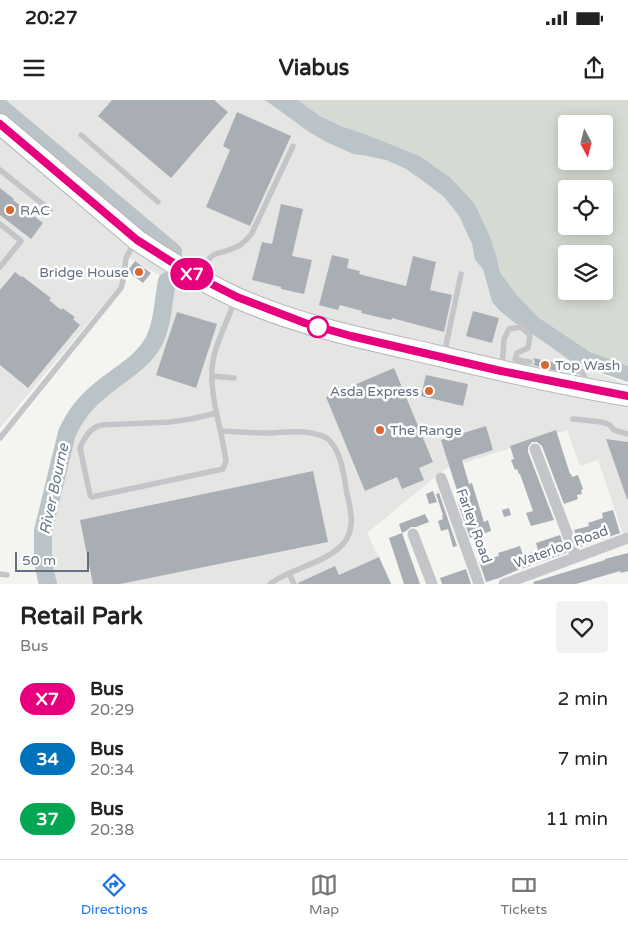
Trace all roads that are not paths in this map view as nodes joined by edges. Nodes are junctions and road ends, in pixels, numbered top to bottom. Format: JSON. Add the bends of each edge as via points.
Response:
{"nodes":[{"id":1,"x":0,"y":124,"type":"edge"},
{"id":2,"x":0,"y":135,"type":"edge"},
{"id":3,"x":81,"y":135,"type":"dead end"},
{"id":4,"x":293,"y":146,"type":"dead end"},
{"id":5,"x":0,"y":170,"type":"edge"},
{"id":6,"x":158,"y":202,"type":"dead end"},
{"id":7,"x":50,"y":210,"type":"dead end"},
{"id":8,"x":0,"y":224,"type":"edge"},
{"id":9,"x":133,"y":245,"type":"junction"},
{"id":10,"x":2,"y":265,"type":"edge"},
{"id":11,"x":461,"y":274,"type":"dead end"},
{"id":12,"x":199,"y":278,"type":"junction"},
{"id":13,"x":233,"y":305,"type":"junction"},
{"id":14,"x":443,"y":357,"type":"junction"},
{"id":15,"x":530,"y":362,"type":"dead end"},
{"id":16,"x":560,"y":368,"type":"dead end"},
{"id":17,"x":501,"y":371,"type":"junction"},
{"id":18,"x":212,"y":376,"type":"junction"},
{"id":19,"x":234,"y":378,"type":"dead end"},
{"id":20,"x":589,"y":390,"type":"junction"},
{"id":21,"x":628,"y":396,"type":"edge"},
{"id":22,"x":628,"y":405,"type":"edge"},
{"id":23,"x":217,"y":413,"type":"junction"},
{"id":24,"x":573,"y":419,"type":"dead end"},
{"id":25,"x":221,"y":431,"type":"junction"},
{"id":26,"x":628,"y":434,"type":"edge"},
{"id":27,"x":0,"y":438,"type":"edge"},
{"id":28,"x":534,"y":449,"type":"dead end"},
{"id":29,"x":441,"y":478,"type":"dead end"},
{"id":30,"x":413,"y":534,"type":"dead end"},
{"id":31,"x":628,"y":538,"type":"edge"},
{"id":32,"x":576,"y":557,"type":"junction"},
{"id":33,"x":289,"y":573,"type":"junction"},
{"id":34,"x":0,"y":574,"type":"edge"},
{"id":35,"x":7,"y":575,"type":"dead end"},
{"id":36,"x":270,"y":584,"type":"edge"},
{"id":37,"x":294,"y":584,"type":"edge"},
{"id":38,"x":432,"y":584,"type":"edge"},
{"id":39,"x":479,"y":584,"type":"edge"},
{"id":40,"x":504,"y":584,"type":"edge"}],
"edges":[{"from":1,"to":12,"type":"highway","via":[[137,240]]},
{"from":2,"to":9,"type":"highway"},
{"from":3,"to":6,"type":"lane"},
{"from":4,"to":12,"type":"lane","via":[[252,233],[239,246],[211,256]]},
{"from":5,"to":7,"type":"lane"},
{"from":8,"to":10,"type":"lane","via":[[21,240]]},
{"from":9,"to":13,"type":"highway","via":[[188,282]]},
{"from":9,"to":27,"type":"lane","via":[[126,258],[121,288]]},
{"from":11,"to":14,"type":"lane"},
{"from":12,"to":14,"type":"highway","via":[[237,297],[305,323]]},
{"from":13,"to":18,"type":"lane","via":[[214,357]]},
{"from":13,"to":22,"type":"highway","via":[[347,343],[516,383]]},
{"from":14,"to":17,"type":"highway"},
{"from":15,"to":17,"type":"lane","via":[[515,359],[517,353],[528,348],[530,335],[521,327],[509,329],[504,339]]},
{"from":16,"to":20,"type":"lane","via":[[582,372]]},
{"from":17,"to":20,"type":"highway"},
{"from":18,"to":19,"type":"lane"},
{"from":18,"to":23,"type":"lane"},
{"from":20,"to":21,"type":"highway"},
{"from":23,"to":25,"type":"lane"},
{"from":23,"to":25,"type":"lane","via":[[170,422],[93,427],[80,448],[90,495],[223,470],[226,461]]},
{"from":24,"to":26,"type":"lane","via":[[607,423],[614,430]]},
{"from":25,"to":33,"type":"lane","via":[[312,433],[325,436],[336,452],[351,510],[350,535],[336,550]]},
{"from":28,"to":32,"type":"street"},
{"from":29,"to":39,"type":"street","name":"Farley Road"},
{"from":30,"to":38,"type":"street"},
{"from":31,"to":32,"type":"street","name":"Waterloo Road"},
{"from":32,"to":40,"type":"street","name":"Waterloo Road"},
{"from":33,"to":36,"type":"lane"},
{"from":33,"to":37,"type":"lane"},
{"from":34,"to":35,"type":"lane"}]}
